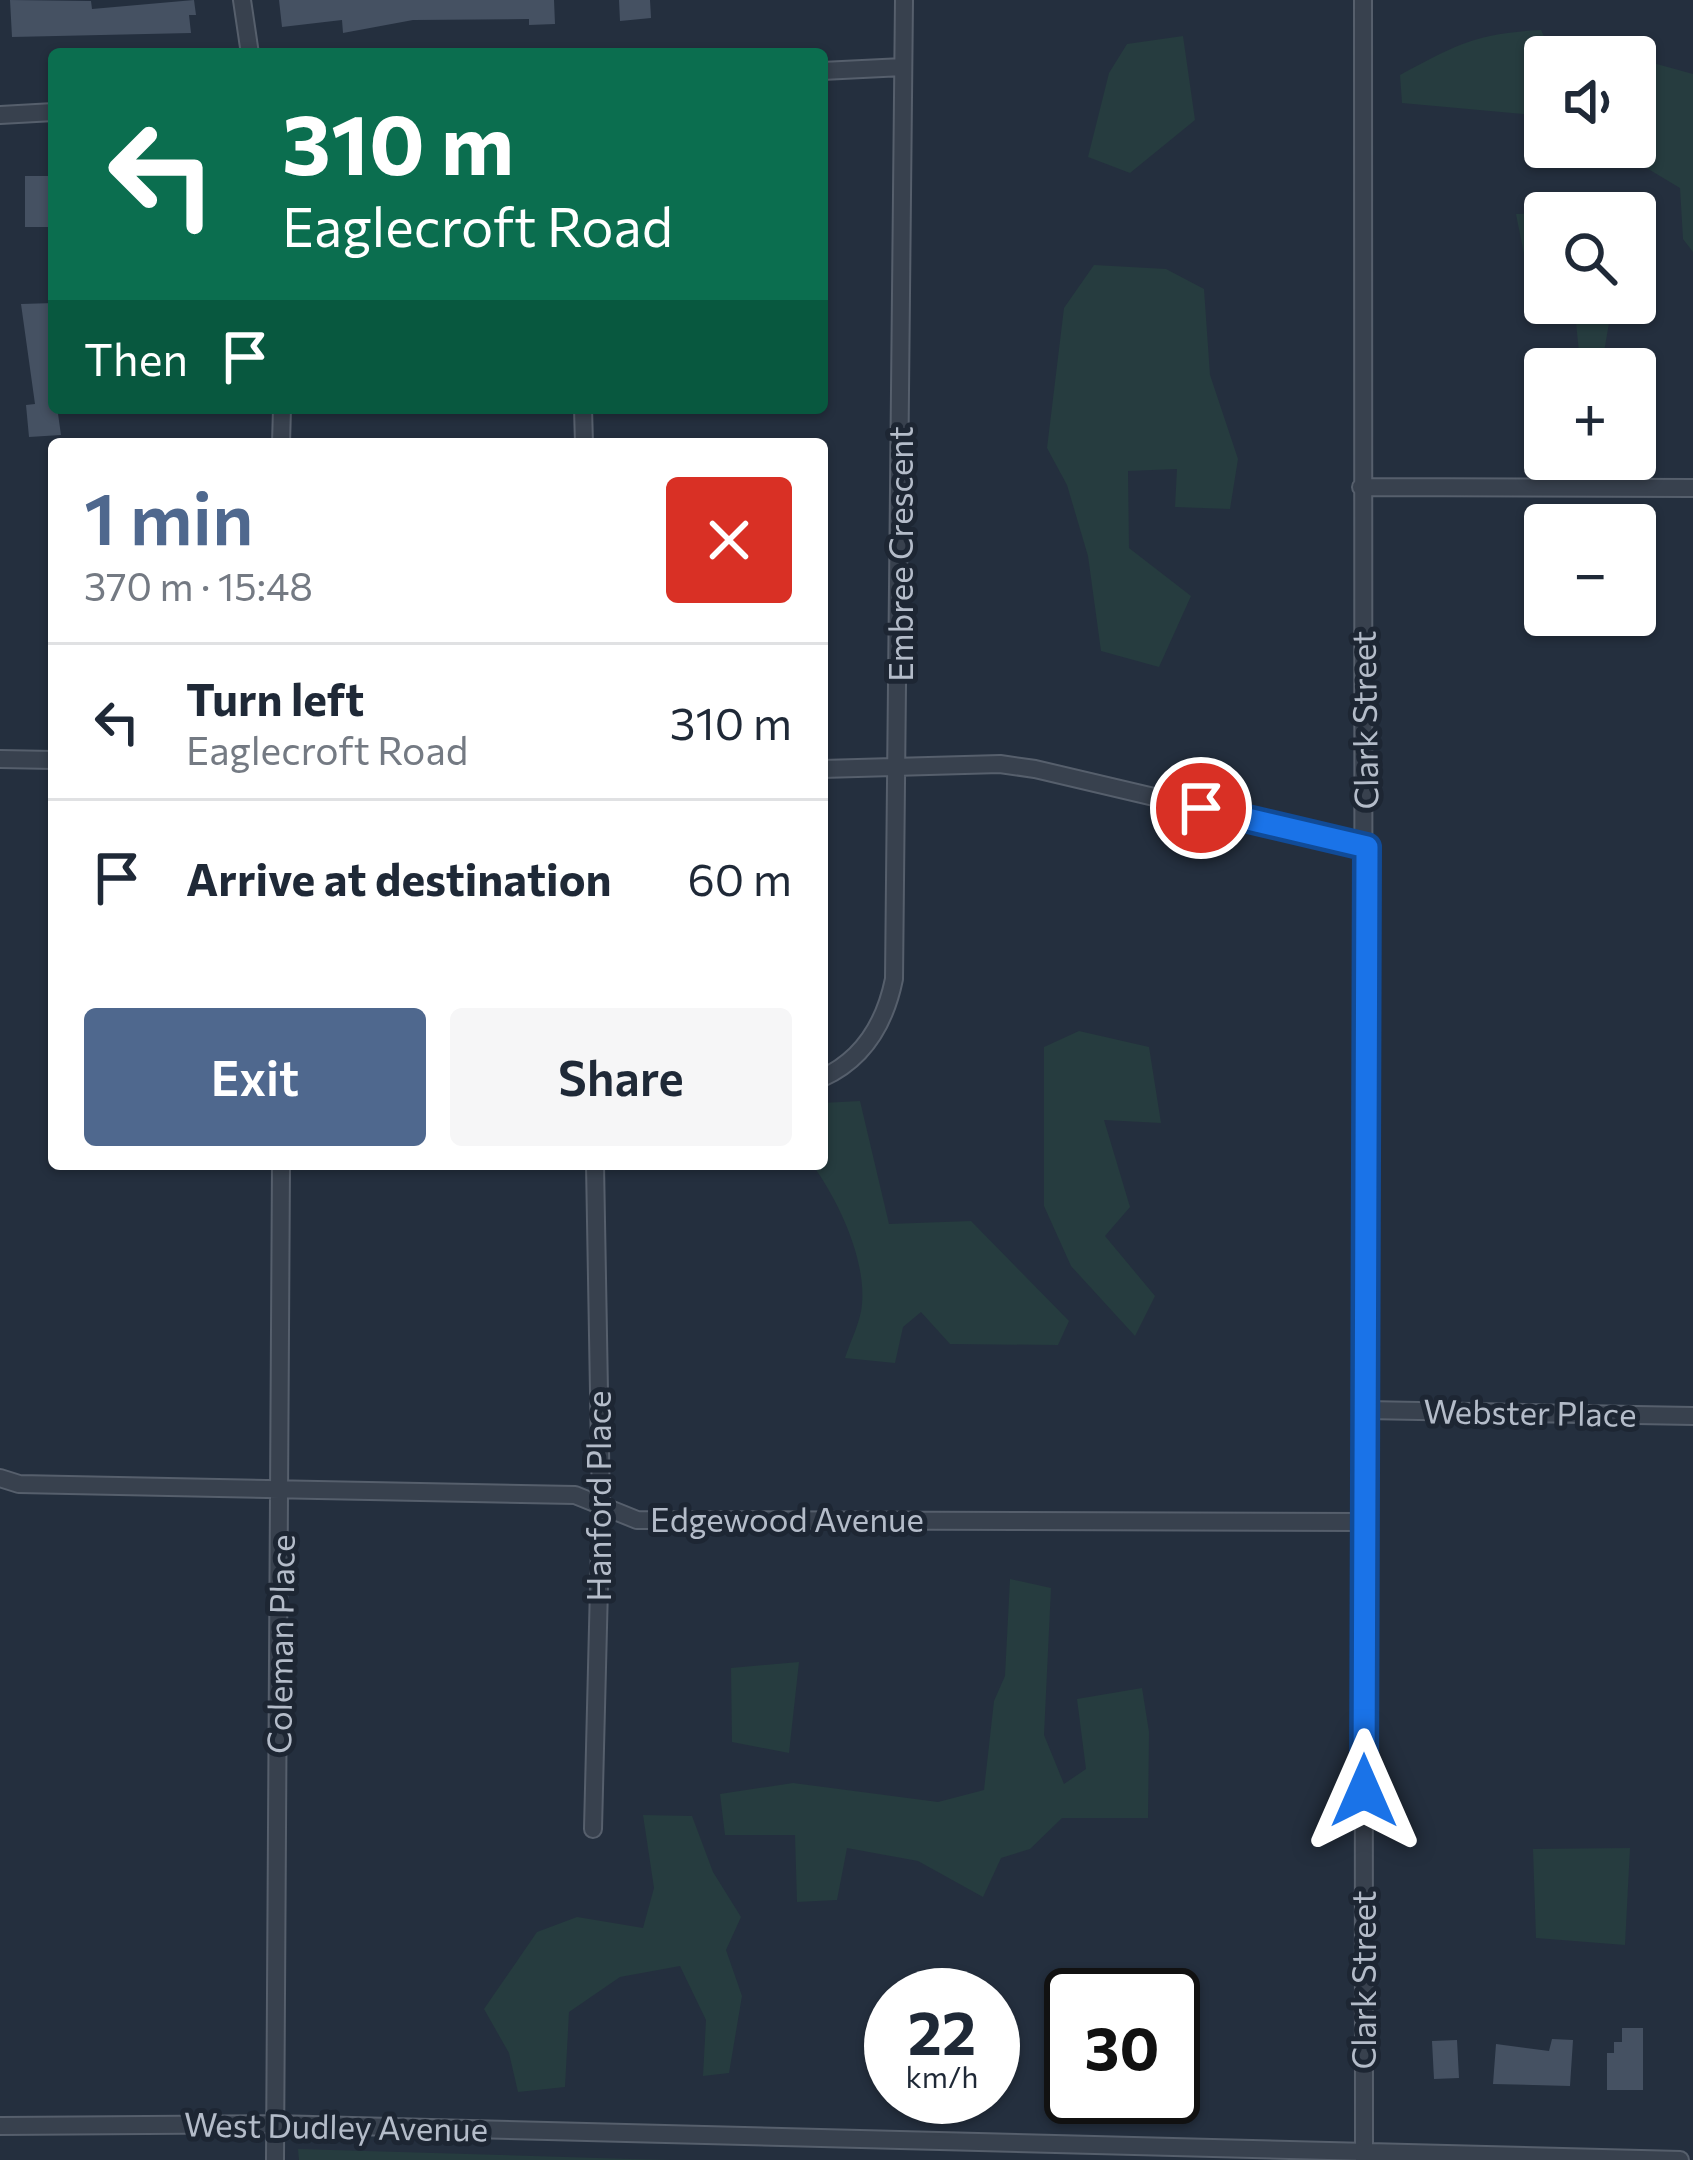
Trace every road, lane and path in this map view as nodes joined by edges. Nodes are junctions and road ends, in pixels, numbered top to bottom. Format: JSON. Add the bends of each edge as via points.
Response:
{"nodes":[{"id":1,"x":242,"y":0,"type":"edge"},
{"id":2,"x":904,"y":0,"type":"edge"},
{"id":3,"x":1363,"y":0,"type":"edge"},
{"id":4,"x":249,"y":48,"type":"edge"},
{"id":5,"x":903,"y":67,"type":"junction"},
{"id":6,"x":828,"y":71,"type":"edge"},
{"id":7,"x":48,"y":112,"type":"edge"},
{"id":8,"x":0,"y":115,"type":"edge"},
{"id":9,"x":1361,"y":487,"type":"junction"},
{"id":10,"x":1693,"y":488,"type":"edge"},
{"id":11,"x":0,"y":759,"type":"edge"},
{"id":12,"x":48,"y":760,"type":"edge"},
{"id":13,"x":900,"y":767,"type":"junction"},
{"id":14,"x":828,"y":769,"type":"edge"},
{"id":15,"x":1367,"y":847,"type":"junction"},
{"id":16,"x":828,"y":1074,"type":"edge"},
{"id":17,"x":281,"y":1170,"type":"edge"},
{"id":18,"x":595,"y":1170,"type":"edge"},
{"id":19,"x":1366,"y":1410,"type":"junction"},
{"id":20,"x":1693,"y":1416,"type":"edge"},
{"id":21,"x":0,"y":1478,"type":"edge"},
{"id":22,"x":283,"y":1488,"type":"junction"},
{"id":23,"x":602,"y":1506,"type":"junction"},
{"id":24,"x":1364,"y":1522,"type":"junction"},
{"id":25,"x":593,"y":1828,"type":"dead end"},
{"id":26,"x":274,"y":2125,"type":"junction"},
{"id":27,"x":0,"y":2126,"type":"edge"},
{"id":28,"x":1364,"y":2155,"type":"edge"},
{"id":29,"x":275,"y":2160,"type":"edge"},
{"id":30,"x":1680,"y":2160,"type":"edge"}],
"edges":[{"from":1,"to":4,"type":"street"},
{"from":2,"to":5,"type":"street","name":"Embree Crescent"},
{"from":3,"to":9,"type":"street","name":"Clark Street"},
{"from":5,"to":6,"type":"street"},
{"from":5,"to":13,"type":"street","name":"Embree Crescent"},
{"from":7,"to":8,"type":"street"},
{"from":9,"to":10,"type":"street"},
{"from":9,"to":15,"type":"street","name":"Clark Street"},
{"from":11,"to":12,"type":"street"},
{"from":13,"to":14,"type":"street"},
{"from":13,"to":15,"type":"street","via":[[1035,769]]},
{"from":13,"to":16,"type":"street","name":"Embree Crescent","via":[[889,1005],[864,1048]]},
{"from":15,"to":19,"type":"street","name":"Clark Street"},
{"from":17,"to":22,"type":"street","name":"Coleman Place"},
{"from":18,"to":23,"type":"street","name":"Hanford Place"},
{"from":19,"to":20,"type":"street","name":"Webster Place"},
{"from":19,"to":24,"type":"street","name":"Clark Street"},
{"from":21,"to":22,"type":"street","name":"Edgewood Avenue"},
{"from":22,"to":23,"type":"street","name":"Edgewood Avenue","via":[[574,1495]]},
{"from":22,"to":26,"type":"street","name":"Coleman Place"},
{"from":23,"to":24,"type":"street","name":"Edgewood Avenue","via":[[637,1520]]},
{"from":23,"to":25,"type":"street","name":"Hanford Place"},
{"from":24,"to":28,"type":"street","name":"Clark Street"},
{"from":26,"to":27,"type":"street","name":"West Dudley Avenue"},
{"from":26,"to":28,"type":"street","name":"West Dudley Avenue"},
{"from":26,"to":29,"type":"street","name":"Coleman Place"},
{"from":28,"to":30,"type":"street","name":"West Dudley Avenue"}]}
